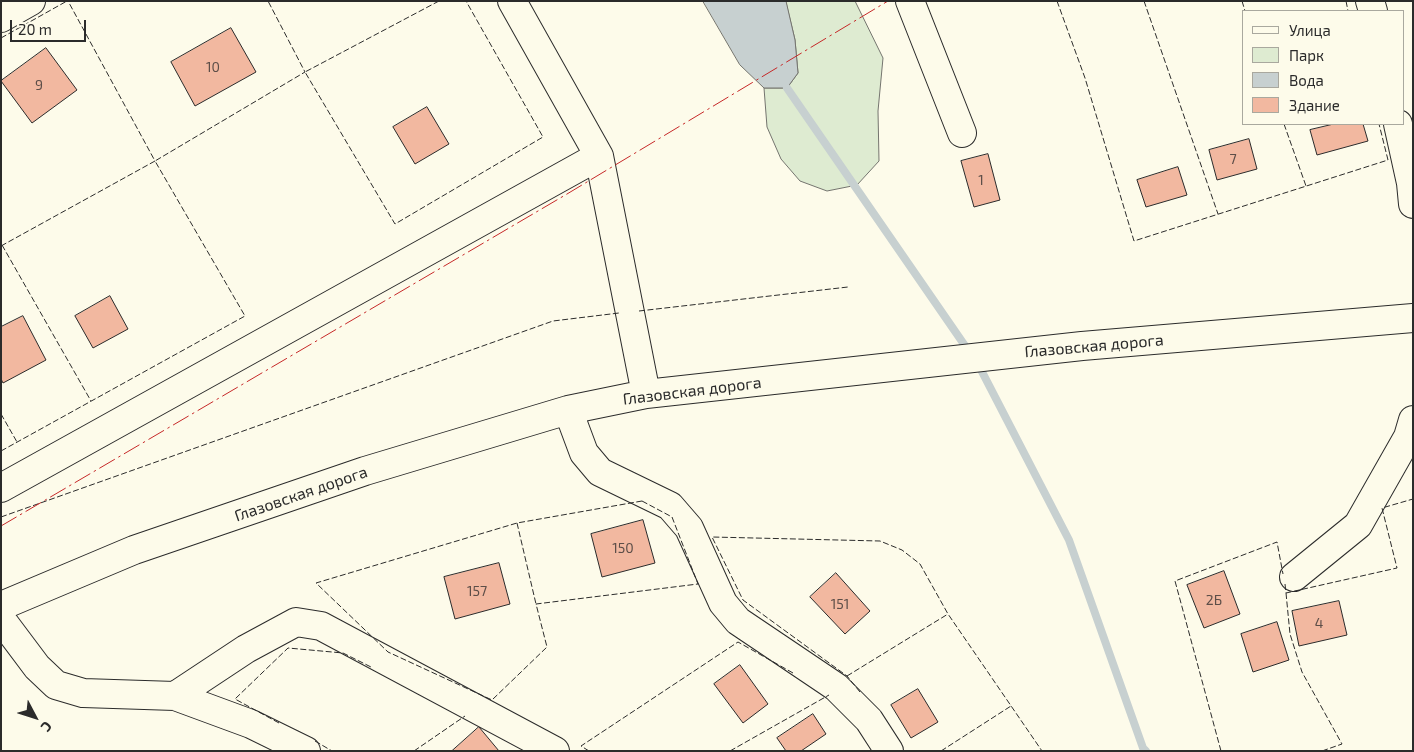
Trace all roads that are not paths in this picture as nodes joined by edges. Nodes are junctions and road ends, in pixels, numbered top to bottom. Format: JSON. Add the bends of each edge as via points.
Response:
{"nodes":[{"id":1,"x":31,"y":1,"type":"edge"},
{"id":2,"x":512,"y":1,"type":"edge"},
{"id":3,"x":910,"y":1,"type":"edge"},
{"id":4,"x":1,"y":18,"type":"edge"},
{"id":5,"x":1398,"y":125,"type":"edge"},
{"id":6,"x":962,"y":133,"type":"dead end"},
{"id":7,"x":599,"y":156,"type":"junction"},
{"id":8,"x":1412,"y":190,"type":"edge"},
{"id":9,"x":1413,"y":318,"type":"edge"},
{"id":10,"x":646,"y":394,"type":"junction"},
{"id":11,"x":568,"y":410,"type":"junction"},
{"id":12,"x":1413,"y":420,"type":"edge"},
{"id":13,"x":1,"y":488,"type":"edge"},
{"id":14,"x":1294,"y":577,"type":"dead end"},
{"id":15,"x":1,"y":606,"type":"edge"},
{"id":16,"x":1,"y":619,"type":"edge"},
{"id":17,"x":175,"y":696,"type":"junction"},
{"id":18,"x":306,"y":751,"type":"edge"},
{"id":19,"x":555,"y":751,"type":"edge"},
{"id":20,"x":889,"y":751,"type":"edge"}],
"edges":[{"from":1,"to":4,"type":"street"},
{"from":2,"to":7,"type":"street"},
{"from":3,"to":6,"type":"street"},
{"from":5,"to":8,"type":"street"},
{"from":7,"to":10,"type":"street"},
{"from":7,"to":13,"type":"street"},
{"from":9,"to":10,"type":"street","name":"Глазовская дорога","via":[[1082,346]]},
{"from":10,"to":11,"type":"street","name":"Глазовская дорога"},
{"from":11,"to":15,"type":"street","name":"Глазовская дорога","via":[[365,471],[134,550]]},
{"from":11,"to":20,"type":"street","via":[[584,453],[600,472],[670,506],[689,528],[723,603],[738,621],[836,687],[869,720]]},
{"from":12,"to":14,"type":"street","via":[[1408,437],[1358,525]]},
{"from":16,"to":17,"type":"street","via":[[36,668],[56,685],[83,692]]},
{"from":17,"to":18,"type":"street","via":[[251,724]]},
{"from":17,"to":19,"type":"street","via":[[246,649],[296,622],[321,626]]}]}
